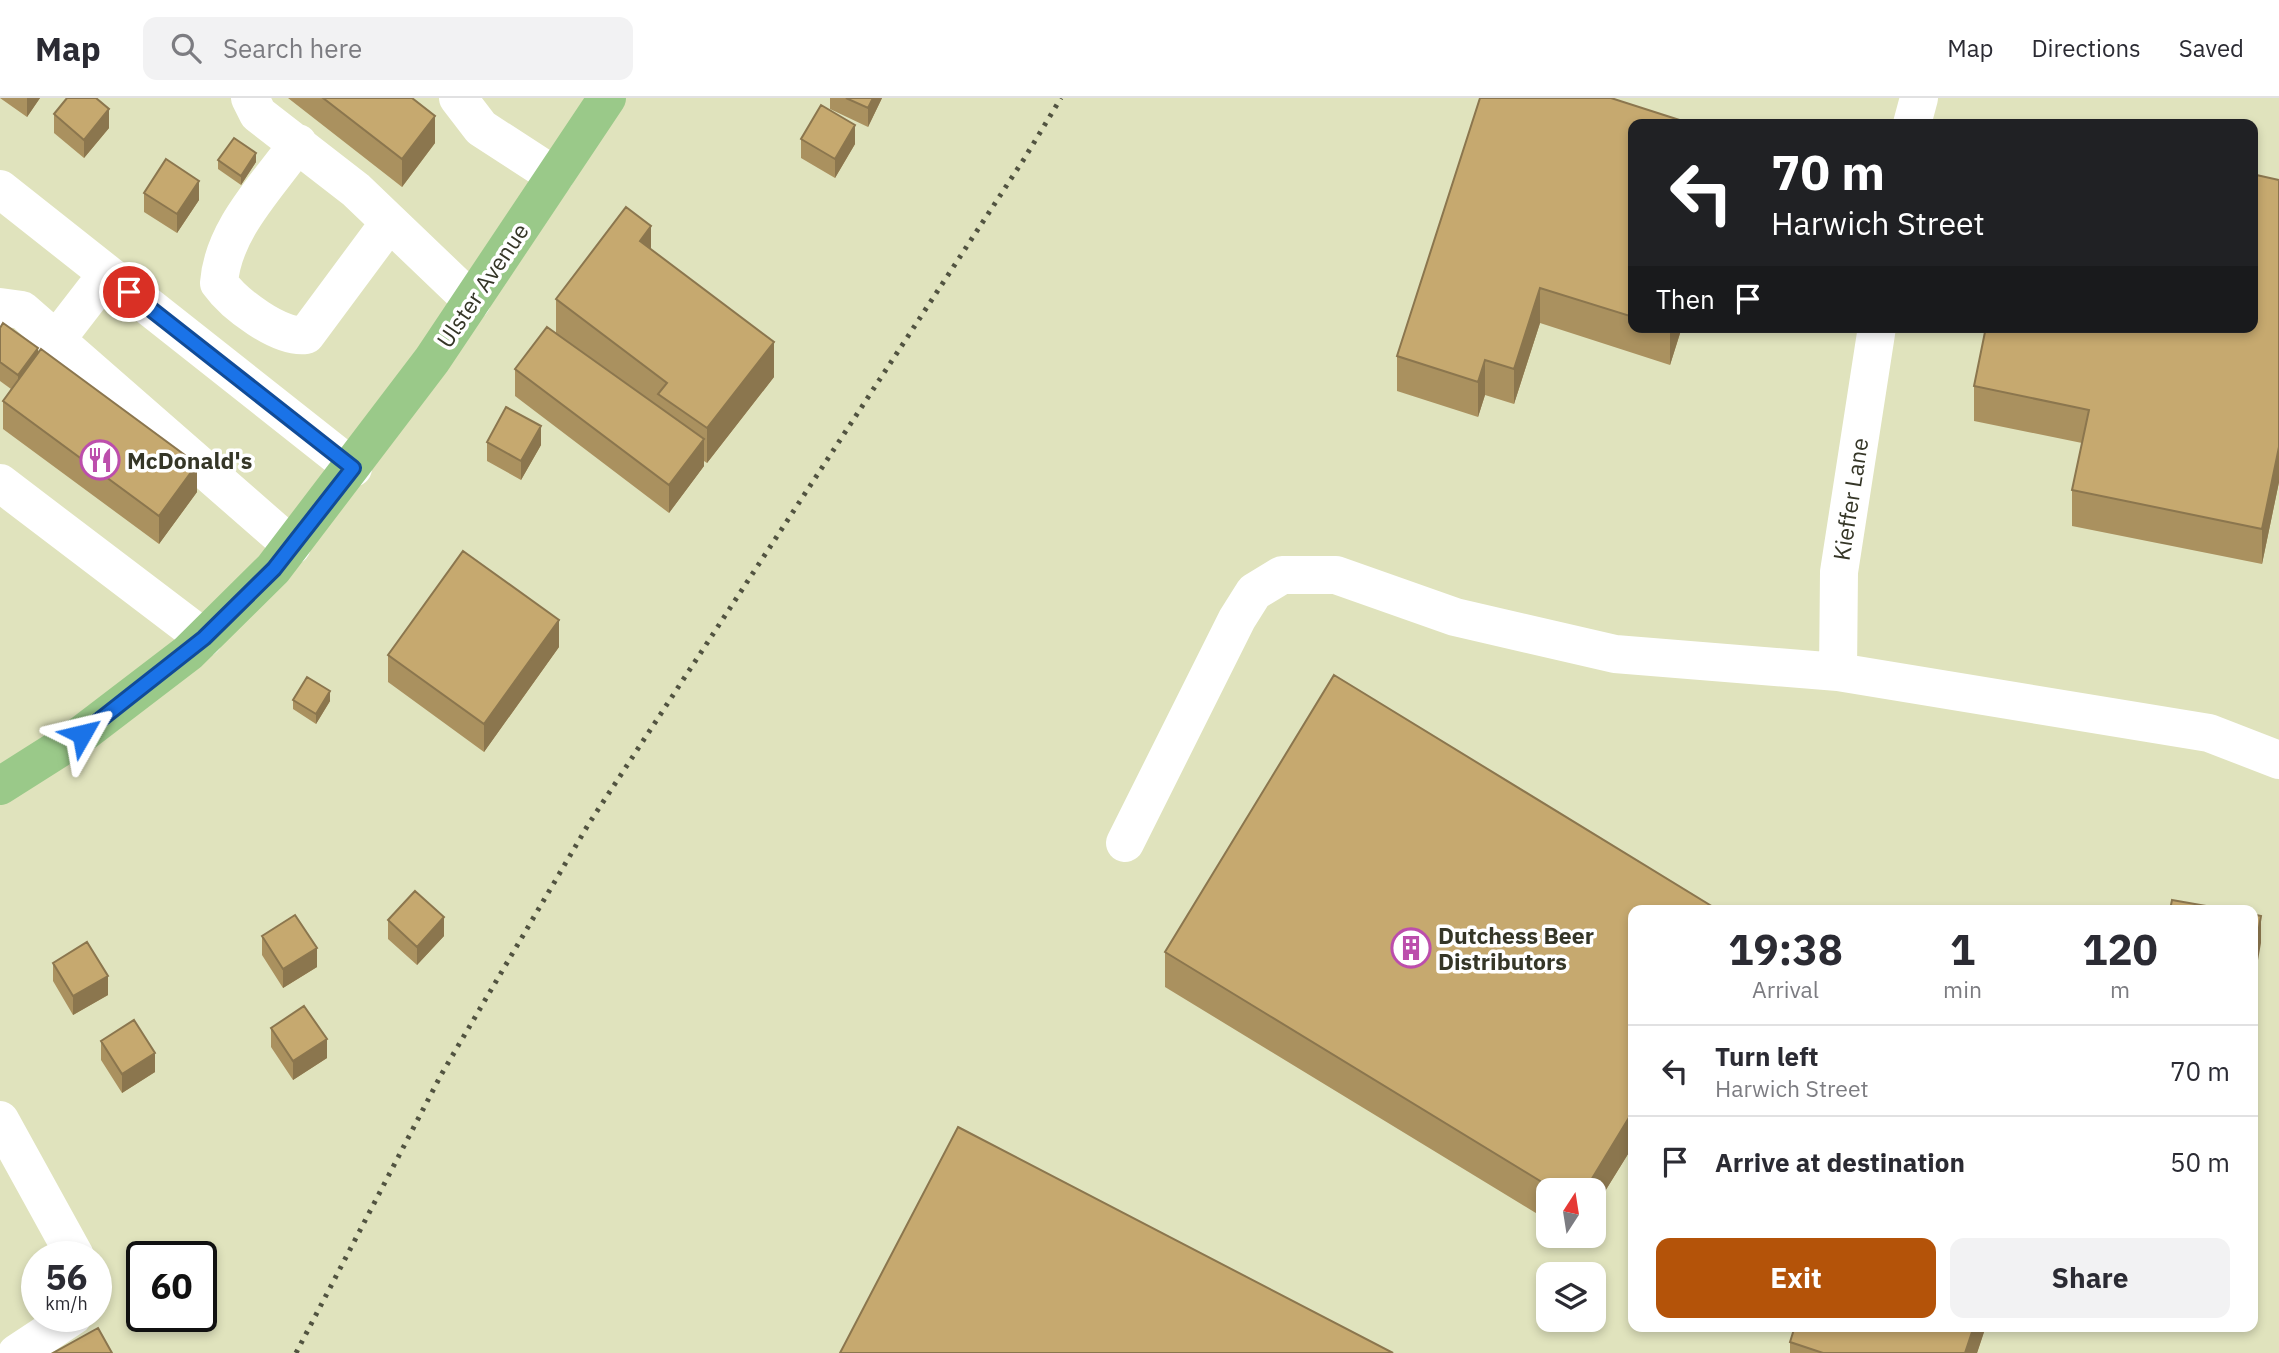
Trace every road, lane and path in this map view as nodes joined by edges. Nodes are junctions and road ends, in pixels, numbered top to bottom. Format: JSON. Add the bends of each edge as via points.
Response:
{"nodes":[{"id":1,"x":250,"y":98,"type":"edge"},
{"id":2,"x":458,"y":98,"type":"edge"},
{"id":3,"x":607,"y":98,"type":"edge"},
{"id":4,"x":1919,"y":98,"type":"edge"},
{"id":5,"x":1913,"y":119,"type":"edge"},
{"id":6,"x":298,"y":143,"type":"junction"},
{"id":7,"x":555,"y":176,"type":"junction"},
{"id":8,"x":0,"y":189,"type":"edge"},
{"id":9,"x":389,"y":223,"type":"junction"},
{"id":10,"x":107,"y":274,"type":"junction"},
{"id":11,"x":230,"y":299,"type":"junction"},
{"id":12,"x":472,"y":301,"type":"junction"},
{"id":13,"x":0,"y":307,"type":"edge"},
{"id":14,"x":1876,"y":333,"type":"edge"},
{"id":15,"x":56,"y":340,"type":"junction"},
{"id":16,"x":195,"y":344,"type":"junction"},
{"id":17,"x":353,"y":468,"type":"junction"},
{"id":18,"x":0,"y":483,"type":"edge"},
{"id":19,"x":292,"y":546,"type":"junction"},
{"id":20,"x":204,"y":638,"type":"junction"},
{"id":21,"x":1838,"y":672,"type":"junction"},
{"id":22,"x":2279,"y":760,"type":"edge"},
{"id":23,"x":0,"y":786,"type":"edge"},
{"id":24,"x":1125,"y":843,"type":"dead end"},
{"id":25,"x":0,"y":1120,"type":"edge"},
{"id":26,"x":67,"y":1241,"type":"edge"},
{"id":27,"x":49,"y":1332,"type":"edge"},
{"id":28,"x":17,"y":1353,"type":"edge"}],
"edges":[{"from":1,"to":6,"type":"street","via":[[258,114]]},
{"from":2,"to":7,"type":"street","via":[[481,128]]},
{"from":3,"to":7,"type":"main road","name":"Ulster Avenue"},
{"from":4,"to":5,"type":"street"},
{"from":6,"to":9,"type":"street"},
{"from":6,"to":11,"type":"street","via":[[227,242],[219,283]]},
{"from":7,"to":12,"type":"main road","name":"Ulster Avenue"},
{"from":8,"to":10,"type":"street"},
{"from":9,"to":11,"type":"street","via":[[306,335],[292,337]]},
{"from":9,"to":12,"type":"street"},
{"from":10,"to":15,"type":"street"},
{"from":10,"to":16,"type":"street"},
{"from":11,"to":16,"type":"street"},
{"from":12,"to":17,"type":"main road","name":"Ulster Avenue"},
{"from":13,"to":15,"type":"street","via":[[22,310]]},
{"from":14,"to":21,"type":"street","name":"Kieffer Lane","via":[[1839,572]]},
{"from":15,"to":19,"type":"street"},
{"from":16,"to":17,"type":"street"},
{"from":17,"to":19,"type":"main road","name":"Ulster Avenue"},
{"from":18,"to":20,"type":"street"},
{"from":19,"to":20,"type":"main road","name":"Ulster Avenue"},
{"from":20,"to":23,"type":"main road","name":"Ulster Avenue","via":[[82,734]]},
{"from":21,"to":22,"type":"street","via":[[2209,733]]},
{"from":21,"to":24,"type":"street","via":[[1615,654],[1455,617],[1336,575],[1282,575],[1254,592],[1237,619]]},
{"from":25,"to":26,"type":"street"},
{"from":27,"to":28,"type":"street"}]}
